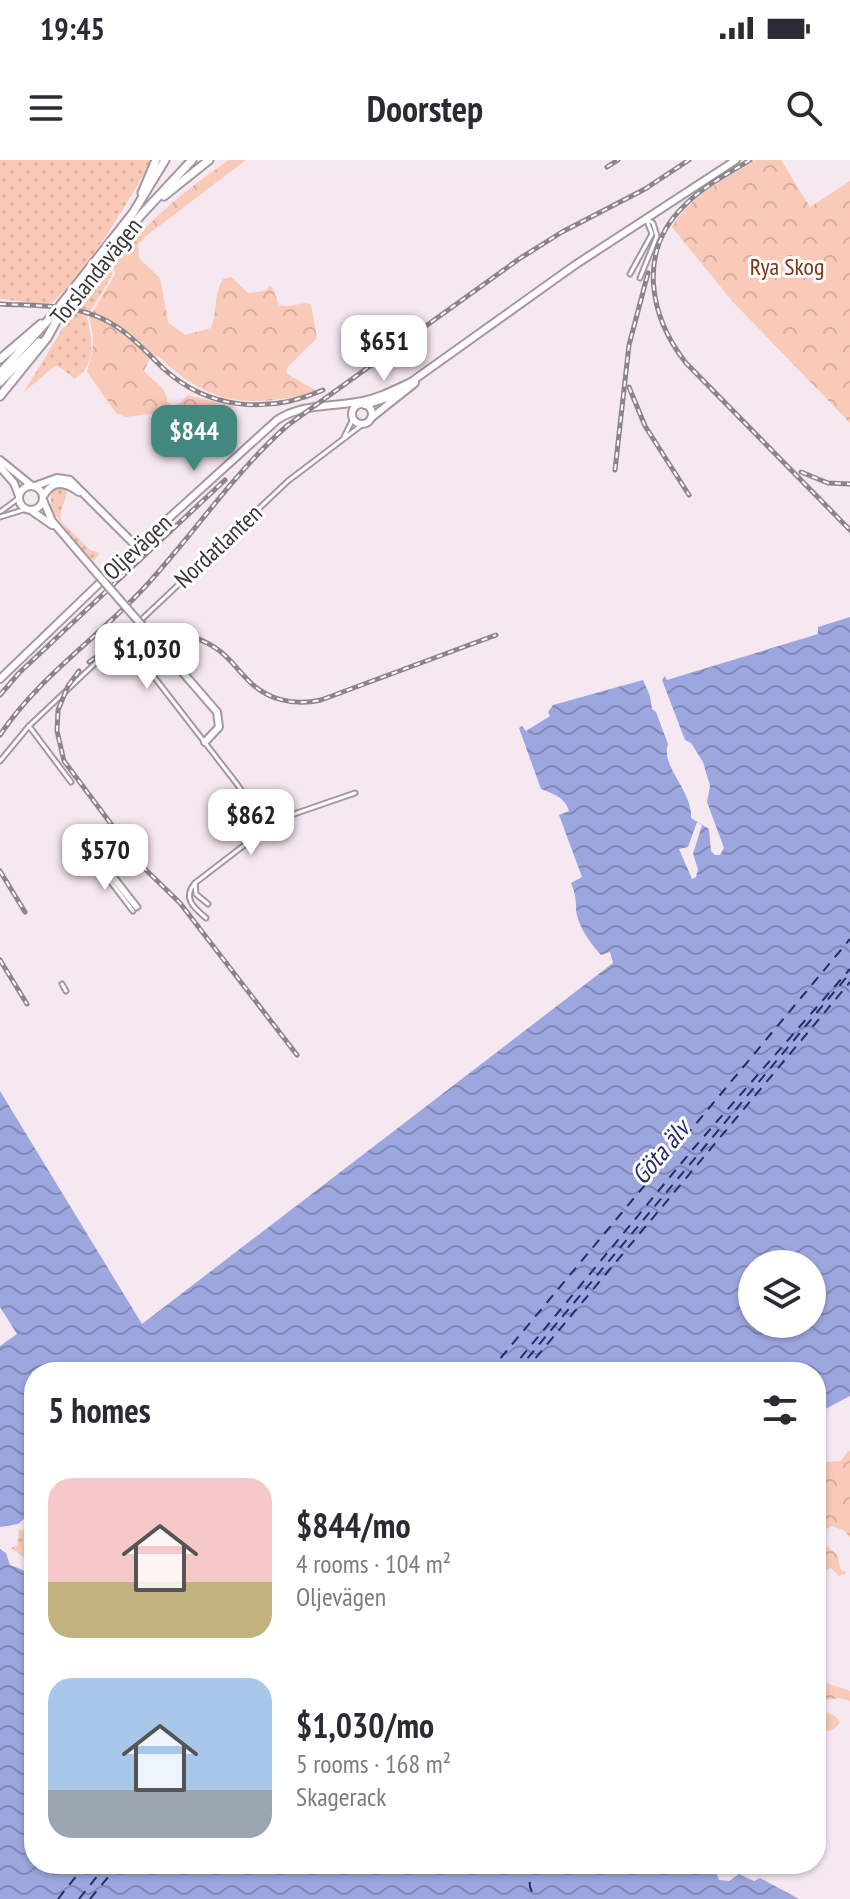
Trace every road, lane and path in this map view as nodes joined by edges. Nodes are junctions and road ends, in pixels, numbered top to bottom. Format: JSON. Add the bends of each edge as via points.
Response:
{"nodes":[{"id":1,"x":156,"y":160,"type":"edge"},
{"id":2,"x":165,"y":160,"type":"edge"},
{"id":3,"x":192,"y":160,"type":"edge"},
{"id":4,"x":209,"y":160,"type":"edge"},
{"id":5,"x":736,"y":160,"type":"edge"},
{"id":6,"x":137,"y":214,"type":"junction"},
{"id":7,"x":646,"y":219,"type":"junction"},
{"id":8,"x":630,"y":274,"type":"dead end"},
{"id":9,"x":640,"y":278,"type":"dead end"},
{"id":10,"x":72,"y":295,"type":"junction"},
{"id":11,"x":53,"y":316,"type":"junction"},
{"id":12,"x":0,"y":359,"type":"edge"},
{"id":13,"x":444,"y":360,"type":"junction"},
{"id":14,"x":0,"y":373,"type":"edge"},
{"id":15,"x":0,"y":382,"type":"edge"},
{"id":16,"x":411,"y":382,"type":"junction"},
{"id":17,"x":0,"y":396,"type":"edge"},
{"id":18,"x":365,"y":405,"type":"junction"},
{"id":19,"x":323,"y":406,"type":"junction"},
{"id":20,"x":357,"y":406,"type":"junction"},
{"id":21,"x":334,"y":407,"type":"junction"},
{"id":22,"x":352,"y":417,"type":"junction"},
{"id":23,"x":371,"y":418,"type":"junction"},
{"id":24,"x":363,"y":424,"type":"junction"},
{"id":25,"x":341,"y":440,"type":"junction"},
{"id":26,"x":0,"y":460,"type":"edge"},
{"id":27,"x":0,"y":467,"type":"edge"},
{"id":28,"x":24,"y":479,"type":"junction"},
{"id":29,"x":53,"y":479,"type":"junction"},
{"id":30,"x":33,"y":486,"type":"junction"},
{"id":31,"x":19,"y":497,"type":"junction"},
{"id":32,"x":43,"y":499,"type":"junction"},
{"id":33,"x":91,"y":501,"type":"junction"},
{"id":34,"x":27,"y":510,"type":"junction"},
{"id":35,"x":0,"y":515,"type":"edge"},
{"id":36,"x":64,"y":536,"type":"junction"},
{"id":37,"x":137,"y":547,"type":"junction"},
{"id":38,"x":124,"y":638,"type":"junction"},
{"id":39,"x":0,"y":679,"type":"edge"},
{"id":40,"x":29,"y":726,"type":"junction"},
{"id":41,"x":205,"y":742,"type":"junction"},
{"id":42,"x":0,"y":761,"type":"edge"},
{"id":43,"x":71,"y":782,"type":"dead end"},
{"id":44,"x":355,"y":793,"type":"dead end"},
{"id":45,"x":265,"y":824,"type":"junction"},
{"id":46,"x":96,"y":858,"type":"dead end"},
{"id":47,"x":195,"y":883,"type":"junction"},
{"id":48,"x":208,"y":904,"type":"dead end"},
{"id":49,"x":136,"y":909,"type":"dead end"},
{"id":50,"x":206,"y":918,"type":"dead end"},
{"id":51,"x":62,"y":984,"type":"dead end"},
{"id":52,"x":66,"y":991,"type":"dead end"}],
"edges":[{"from":1,"to":6,"type":"main road"},
{"from":2,"to":6,"type":"main road","name":"Torslandavägen"},
{"from":3,"to":6,"type":"main road","name":"Torslandavägen"},
{"from":4,"to":6,"type":"main road"},
{"from":5,"to":7,"type":"street","name":"Oljevägen"},
{"from":6,"to":10,"type":"main road","name":"Torslandavägen"},
{"from":7,"to":8,"type":"street","via":[[652,234]]},
{"from":7,"to":9,"type":"street","via":[[658,232]]},
{"from":7,"to":13,"type":"street","name":"Oljevägen"},
{"from":10,"to":11,"type":"main road","name":"Torslandavägen","bridge":true},
{"from":10,"to":11,"type":"main road","name":"Torslandavägen","bridge":true},
{"from":11,"to":12,"type":"main road"},
{"from":11,"to":14,"type":"main road","name":"Torslandavägen"},
{"from":11,"to":15,"type":"main road","name":"Torslandavägen","via":[[31,351]]},
{"from":11,"to":17,"type":"main road","via":[[40,348]]},
{"from":13,"to":16,"type":"street","name":"Oljevägen"},
{"from":13,"to":23,"type":"street","name":"Oljevägen"},
{"from":16,"to":18,"type":"street","name":"Oljevägen","via":[[391,397]]},
{"from":16,"to":19,"type":"street","name":"Oljevägen","via":[[380,396]]},
{"from":18,"to":20,"type":"street","name":"Oljevägen"},
{"from":18,"to":23,"type":"street"},
{"from":19,"to":21,"type":"street","name":"Oljevägen"},
{"from":19,"to":37,"type":"street","name":"Oljevägen","via":[[294,409],[277,420]]},
{"from":20,"to":21,"type":"street","name":"Oljevägen"},
{"from":20,"to":22,"type":"street"},
{"from":21,"to":22,"type":"street","name":"Oljevägen"},
{"from":22,"to":24,"type":"street","name":"Oljevägen"},
{"from":22,"to":25,"type":"street","name":"Nordatlanten"},
{"from":23,"to":24,"type":"street","name":"Oljevägen"},
{"from":24,"to":25,"type":"street","name":"Nordatlanten"},
{"from":25,"to":38,"type":"street","name":"Nordatlanten","via":[[288,481]]},
{"from":26,"to":28,"type":"street"},
{"from":27,"to":31,"type":"street"},
{"from":28,"to":29,"type":"street"},
{"from":28,"to":30,"type":"street"},
{"from":29,"to":30,"type":"street"},
{"from":29,"to":33,"type":"street","via":[[70,480]]},
{"from":30,"to":31,"type":"street","via":[[22,489]]},
{"from":30,"to":32,"type":"street"},
{"from":31,"to":34,"type":"street"},
{"from":31,"to":35,"type":"street"},
{"from":32,"to":33,"type":"street","via":[[60,483]]},
{"from":32,"to":34,"type":"street","via":[[39,507]]},
{"from":32,"to":36,"type":"street"},
{"from":33,"to":37,"type":"street"},
{"from":34,"to":35,"type":"street"},
{"from":34,"to":36,"type":"street"},
{"from":36,"to":41,"type":"street","bridge":true,"via":[[217,712],[219,727]]},
{"from":37,"to":39,"type":"street","name":"Oljevägen"},
{"from":38,"to":40,"type":"street","name":"Nordatlanten"},
{"from":38,"to":41,"type":"street"},
{"from":40,"to":42,"type":"street","name":"Nordatlanten"},
{"from":40,"to":43,"type":"street"},
{"from":41,"to":45,"type":"street"},
{"from":44,"to":45,"type":"street"},
{"from":45,"to":47,"type":"street"},
{"from":46,"to":49,"type":"street"},
{"from":47,"to":48,"type":"street","via":[[196,894]]},
{"from":47,"to":50,"type":"street","via":[[189,898]]},
{"from":51,"to":52,"type":"street"}]}
